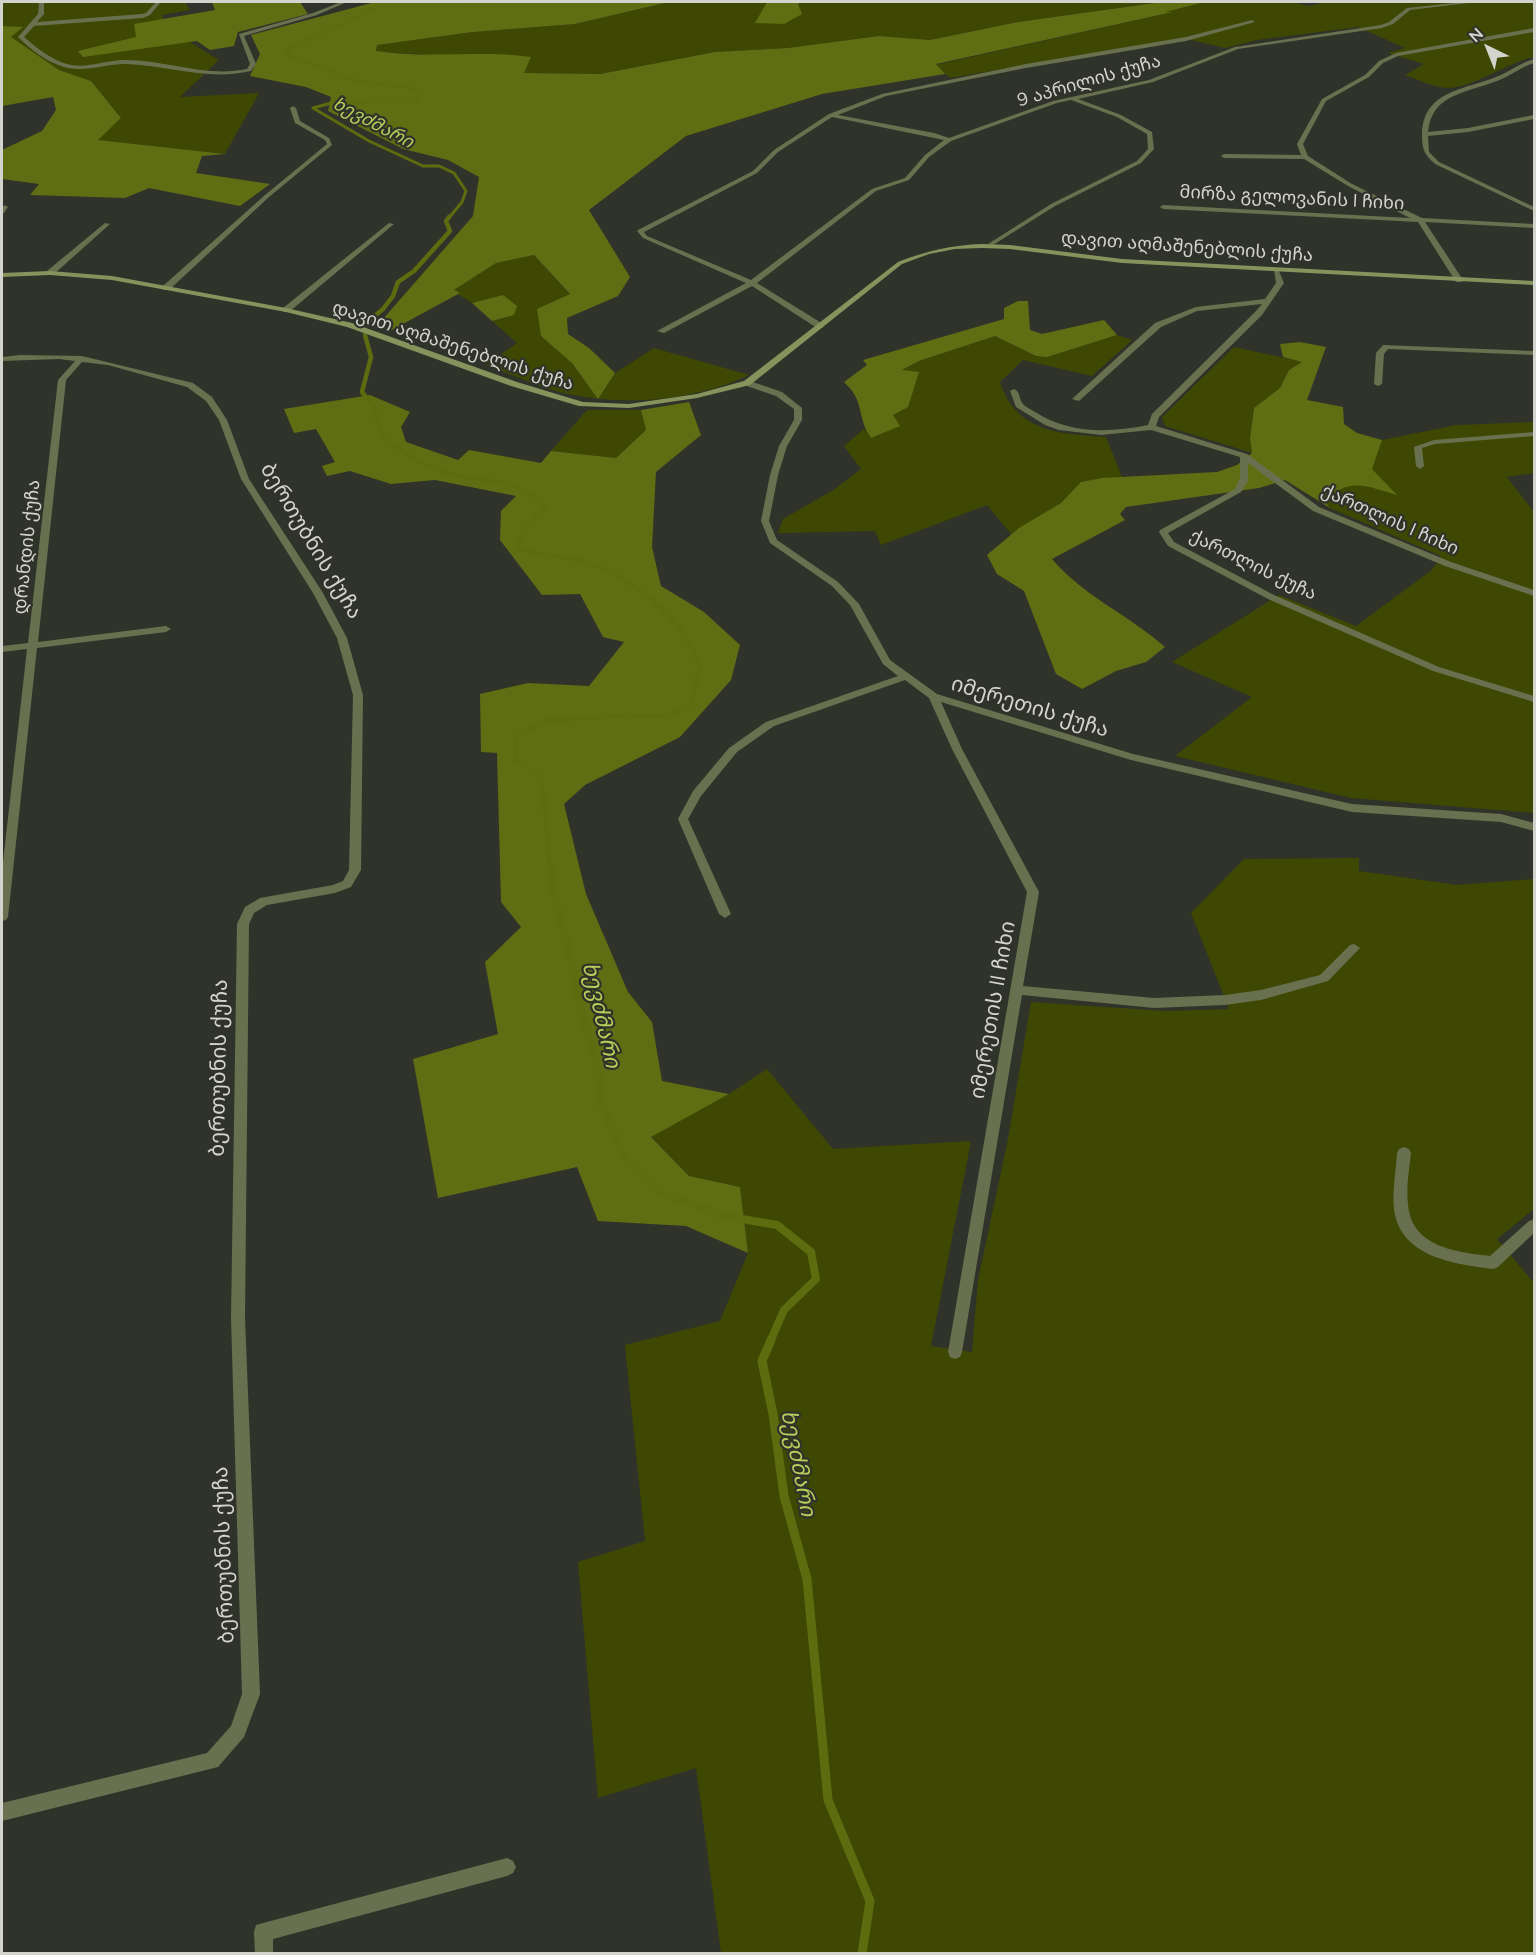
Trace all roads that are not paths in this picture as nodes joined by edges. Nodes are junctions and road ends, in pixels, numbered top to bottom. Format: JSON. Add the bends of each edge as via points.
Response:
{"nodes":[{"id":1,"x":42,"y":2,"type":"edge"},
{"id":2,"x":158,"y":2,"type":"edge"},
{"id":3,"x":344,"y":2,"type":"edge"},
{"id":4,"x":1474,"y":2,"type":"edge"},
{"id":5,"x":1252,"y":22,"type":"dead end"},
{"id":6,"x":33,"y":24,"type":"junction"},
{"id":7,"x":1534,"y":30,"type":"edge"},
{"id":8,"x":1534,"y":61,"type":"edge"},
{"id":9,"x":1073,"y":99,"type":"junction"},
{"id":10,"x":292,"y":108,"type":"dead end"},
{"id":11,"x":831,"y":115,"type":"junction"},
{"id":12,"x":1534,"y":117,"type":"edge"},
{"id":13,"x":1425,"y":134,"type":"junction"},
{"id":14,"x":949,"y":140,"type":"junction"},
{"id":15,"x":1224,"y":156,"type":"dead end"},
{"id":16,"x":1305,"y":158,"type":"junction"},
{"id":17,"x":1163,"y":207,"type":"dead end"},
{"id":18,"x":1534,"y":209,"type":"edge"},
{"id":19,"x":1420,"y":220,"type":"junction"},
{"id":20,"x":107,"y":224,"type":"dead end"},
{"id":21,"x":392,"y":224,"type":"dead end"},
{"id":22,"x":1534,"y":226,"type":"edge"},
{"id":23,"x":991,"y":244,"type":"junction"},
{"id":24,"x":1276,"y":270,"type":"junction"},
{"id":25,"x":50,"y":273,"type":"junction"},
{"id":26,"x":2,"y":275,"type":"edge"},
{"id":27,"x":1459,"y":280,"type":"junction"},
{"id":28,"x":752,"y":283,"type":"junction"},
{"id":29,"x":1534,"y":283,"type":"edge"},
{"id":30,"x":166,"y":288,"type":"junction"},
{"id":31,"x":1265,"y":301,"type":"junction"},
{"id":32,"x":286,"y":310,"type":"junction"},
{"id":33,"x":820,"y":326,"type":"junction"},
{"id":34,"x":661,"y":331,"type":"dead end"},
{"id":35,"x":1534,"y":353,"type":"edge"},
{"id":36,"x":82,"y":358,"type":"junction"},
{"id":37,"x":2,"y":359,"type":"edge"},
{"id":38,"x":747,"y":383,"type":"junction"},
{"id":39,"x":1378,"y":384,"type":"dead end"},
{"id":40,"x":1014,"y":392,"type":"dead end"},
{"id":41,"x":1076,"y":399,"type":"dead end"},
{"id":42,"x":1151,"y":427,"type":"junction"},
{"id":43,"x":1534,"y":434,"type":"edge"},
{"id":44,"x":1244,"y":456,"type":"junction"},
{"id":45,"x":1420,"y":466,"type":"dead end"},
{"id":46,"x":1534,"y":593,"type":"edge"},
{"id":47,"x":166,"y":629,"type":"dead end"},
{"id":48,"x":33,"y":646,"type":"junction"},
{"id":49,"x":2,"y":649,"type":"edge"},
{"id":50,"x":907,"y":676,"type":"junction"},
{"id":51,"x":933,"y":696,"type":"junction"},
{"id":52,"x":1534,"y":699,"type":"edge"},
{"id":53,"x":1534,"y":827,"type":"edge"},
{"id":54,"x":725,"y":914,"type":"dead end"},
{"id":55,"x":2,"y":917,"type":"edge"},
{"id":56,"x":1354,"y":948,"type":"dead end"},
{"id":57,"x":1016,"y":990,"type":"junction"},
{"id":58,"x":1404,"y":1153,"type":"dead end"},
{"id":59,"x":1534,"y":1225,"type":"edge"},
{"id":60,"x":955,"y":1352,"type":"dead end"},
{"id":61,"x":2,"y":1812,"type":"edge"},
{"id":62,"x":507,"y":1867,"type":"dead end"},
{"id":63,"x":264,"y":1953,"type":"edge"}],
"edges":[{"from":1,"to":6,"type":"street","via":[[41,14]]},
{"from":2,"to":6,"type":"street","via":[[143,16]]},
{"from":3,"to":6,"type":"street","via":[[242,35],[253,64],[238,74],[206,74],[157,63],[70,66],[32,47],[21,37]]},
{"from":4,"to":9,"type":"street","name":"9 აპრილის ქუჩა","via":[[1409,9],[1382,26],[1237,48],[1151,81]]},
{"from":5,"to":11,"type":"street","via":[[1186,39],[885,95]]},
{"from":7,"to":16,"type":"street","via":[[1415,50],[1381,62],[1367,76],[1324,100],[1300,144]]},
{"from":8,"to":13,"type":"street","via":[[1436,102],[1423,123]]},
{"from":9,"to":14,"type":"street","name":"9 აპრილის ქუჩა"},
{"from":9,"to":23,"type":"street","via":[[1119,116],[1150,133],[1151,149],[1139,162],[1053,205]]},
{"from":10,"to":30,"type":"street","via":[[297,122],[330,144]]},
{"from":11,"to":14,"type":"street"},
{"from":11,"to":28,"type":"street","via":[[776,151],[755,172],[640,231],[645,237]]},
{"from":12,"to":13,"type":"street"},
{"from":13,"to":18,"type":"street","via":[[1425,152],[1437,163]]},
{"from":14,"to":28,"type":"street","name":"9 აპრილის ქუჩა","via":[[927,156],[907,179],[874,190]]},
{"from":15,"to":16,"type":"street"},
{"from":16,"to":19,"type":"street"},
{"from":17,"to":19,"type":"street","name":"მირზა გელოვანის I ჩიხი"},
{"from":19,"to":22,"type":"street","name":"მირზა გელოვანის I ჩიხი"},
{"from":19,"to":27,"type":"street"},
{"from":20,"to":25,"type":"street"},
{"from":21,"to":32,"type":"street"},
{"from":23,"to":24,"type":"street","name":"დავით აღმაშენებლის ქუჩა","via":[[1113,261]]},
{"from":23,"to":33,"type":"street","name":"დავით აღმაშენებლის ქუჩა","via":[[922,252],[900,263]]},
{"from":24,"to":27,"type":"street","name":"დავით აღმაშენებლის ქუჩა"},
{"from":24,"to":31,"type":"street","via":[[1280,283]]},
{"from":25,"to":26,"type":"street","name":"დავით აღმაშენებლის ქუჩა"},
{"from":25,"to":30,"type":"street","name":"დავით აღმაშენებლის ქუჩა"},
{"from":27,"to":29,"type":"street","name":"დავით აღმაშენებლის ქუჩა"},
{"from":28,"to":33,"type":"street"},
{"from":28,"to":34,"type":"street","name":"9 აპრილის ქუჩა"},
{"from":30,"to":32,"type":"street","name":"დავით აღმაშენებლის ქუჩა"},
{"from":31,"to":41,"type":"street","via":[[1196,309],[1158,325]]},
{"from":31,"to":42,"type":"street","via":[[1259,313],[1155,416]]},
{"from":32,"to":38,"type":"street","name":"დავით აღმაშენებლის ქუჩა","via":[[349,325],[582,404],[629,406],[661,402]]},
{"from":33,"to":38,"type":"street","name":"დავით აღმაშენებლის ქუჩა"},
{"from":35,"to":39,"type":"street","via":[[1386,347],[1380,353]]},
{"from":36,"to":37,"type":"street"},
{"from":36,"to":48,"type":"street","name":"დრანდის ქუჩა","via":[[62,380]]},
{"from":36,"to":61,"type":"street","name":"ბერთუბნის ქუჩა","via":[[190,385],[209,399],[223,420],[245,479],[342,638],[358,696],[355,870],[347,884],[335,889],[264,901],[249,910],[243,924],[238,1318],[251,1694],[238,1731],[213,1761]]},
{"from":38,"to":50,"type":"street","name":"იმერეთის ქუჩა","via":[[779,394],[798,408],[798,420],[783,446],[771,487],[765,521],[772,541],[835,584],[854,604],[886,662]]},
{"from":40,"to":42,"type":"street","via":[[1019,405],[1060,427],[1133,432]]},
{"from":42,"to":44,"type":"street"},
{"from":43,"to":45,"type":"street","via":[[1434,442],[1418,447]]},
{"from":44,"to":46,"type":"street","name":"ქართლის I ჩიხი","via":[[1316,508],[1448,564]]},
{"from":44,"to":52,"type":"street","name":"ქართლის ქუჩა","via":[[1244,482],[1238,494],[1175,521],[1162,532],[1170,544],[1271,597],[1436,669]]},
{"from":47,"to":48,"type":"street"},
{"from":48,"to":49,"type":"street"},
{"from":48,"to":55,"type":"street","name":"დრანდის ქუჩა"},
{"from":50,"to":51,"type":"street","name":"იმერეთის ქუჩა"},
{"from":50,"to":54,"type":"street","via":[[770,724],[733,750],[697,794],[684,819]]},
{"from":51,"to":53,"type":"street","name":"იმერეთის ქუჩა","via":[[1131,757],[1352,808],[1501,818]]},
{"from":51,"to":57,"type":"street","name":"იმერეთის II ჩიხი","via":[[1033,892]]},
{"from":56,"to":57,"type":"street","via":[[1324,978],[1225,1000],[1154,1003]]},
{"from":57,"to":60,"type":"street","name":"იმერეთის II ჩიხი"},
{"from":58,"to":59,"type":"street","via":[[1402,1214],[1415,1239],[1444,1256],[1493,1263]]},
{"from":62,"to":63,"type":"street","via":[[263,1932]]}]}
